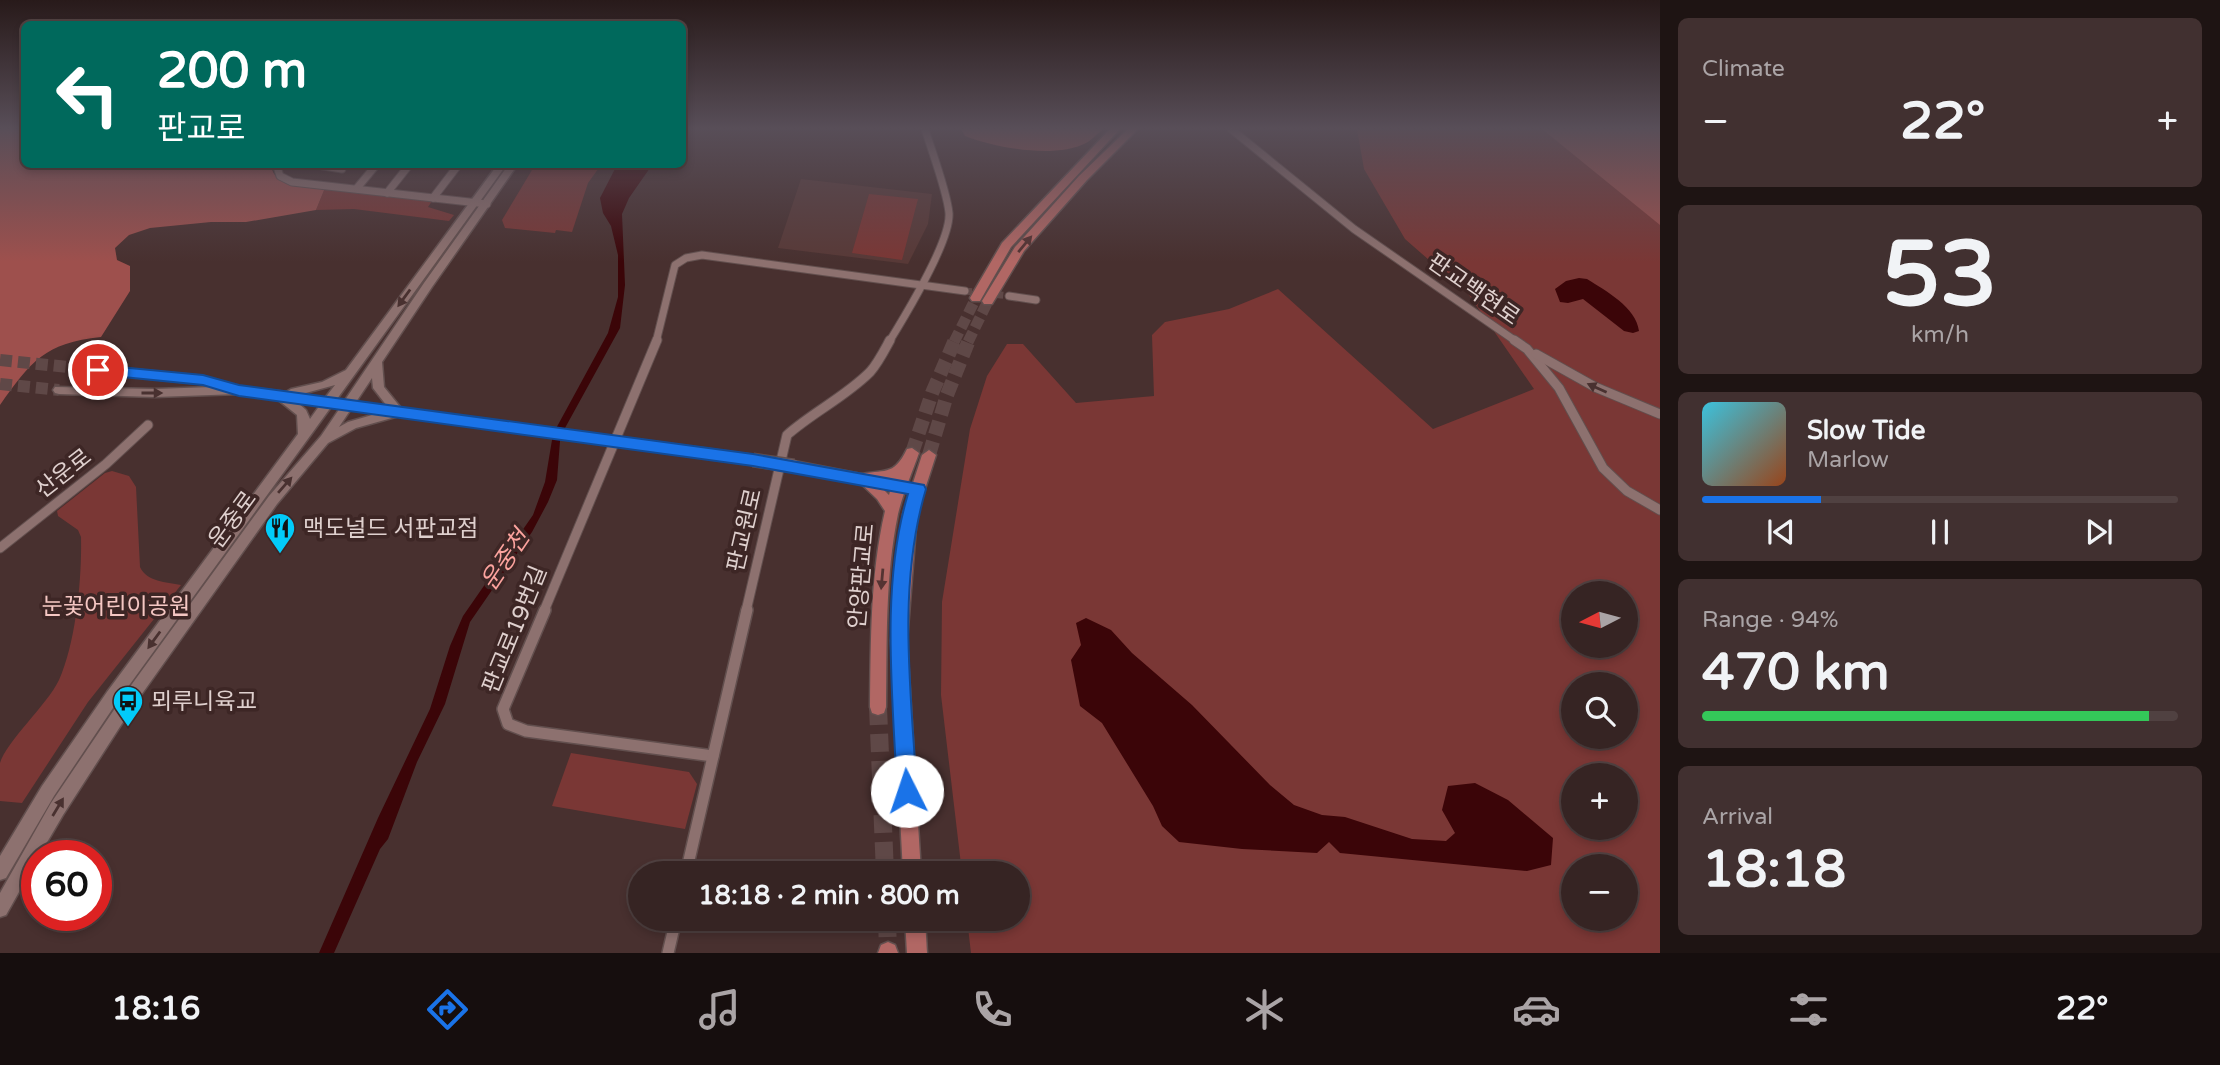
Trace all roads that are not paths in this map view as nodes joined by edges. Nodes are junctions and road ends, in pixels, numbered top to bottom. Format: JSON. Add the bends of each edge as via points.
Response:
{"nodes":[{"id":1,"x":278,"y":173,"type":"edge"},
{"id":2,"x":338,"y":173,"type":"edge"},
{"id":3,"x":369,"y":173,"type":"edge"},
{"id":4,"x":402,"y":173,"type":"edge"},
{"id":5,"x":452,"y":173,"type":"edge"},
{"id":6,"x":498,"y":173,"type":"edge"},
{"id":7,"x":506,"y":173,"type":"edge"},
{"id":8,"x":937,"y":173,"type":"edge"},
{"id":9,"x":1073,"y":173,"type":"edge"},
{"id":10,"x":1088,"y":173,"type":"edge"},
{"id":11,"x":1286,"y":173,"type":"edge"},
{"id":12,"x":327,"y":186,"type":"junction"},
{"id":13,"x":357,"y":188,"type":"junction"},
{"id":14,"x":387,"y":192,"type":"junction"},
{"id":15,"x":433,"y":198,"type":"junction"},
{"id":16,"x":482,"y":203,"type":"junction"},
{"id":17,"x":920,"y":284,"type":"junction"},
{"id":18,"x":965,"y":291,"type":"tunnel mouth"},
{"id":19,"x":1009,"y":296,"type":"tunnel mouth"},
{"id":20,"x":1036,"y":300,"type":"dead end"},
{"id":21,"x":1527,"y":349,"type":"junction"},
{"id":22,"x":358,"y":362,"type":"junction"},
{"id":23,"x":378,"y":362,"type":"junction"},
{"id":24,"x":77,"y":368,"type":"tunnel mouth"},
{"id":25,"x":60,"y":390,"type":"tunnel mouth"},
{"id":26,"x":239,"y":390,"type":"junction"},
{"id":27,"x":276,"y":395,"type":"junction"},
{"id":28,"x":329,"y":401,"type":"junction"},
{"id":29,"x":349,"y":404,"type":"junction"},
{"id":30,"x":398,"y":412,"type":"junction"},
{"id":31,"x":1660,"y":414,"type":"edge"},
{"id":32,"x":148,"y":425,"type":"dead end"},
{"id":33,"x":303,"y":436,"type":"junction"},
{"id":34,"x":325,"y":439,"type":"junction"},
{"id":35,"x":616,"y":441,"type":"junction"},
{"id":36,"x":916,"y":456,"type":"junction"},
{"id":37,"x":863,"y":479,"type":"junction"},
{"id":38,"x":900,"y":486,"type":"junction"},
{"id":39,"x":918,"y":489,"type":"junction"},
{"id":40,"x":1660,"y":510,"type":"edge"},
{"id":41,"x":892,"y":511,"type":"junction"},
{"id":42,"x":0,"y":548,"type":"edge"},
{"id":43,"x":878,"y":707,"type":"tunnel mouth"},
{"id":44,"x":713,"y":756,"type":"junction"},
{"id":45,"x":689,"y":861,"type":"edge"},
{"id":46,"x":911,"y":861,"type":"edge"},
{"id":47,"x":0,"y":872,"type":"edge"},
{"id":48,"x":0,"y":909,"type":"edge"},
{"id":49,"x":673,"y":931,"type":"edge"},
{"id":50,"x":916,"y":931,"type":"edge"},
{"id":51,"x":668,"y":953,"type":"edge"},
{"id":52,"x":917,"y":953,"type":"edge"}],
"edges":[{"from":1,"to":12,"type":"street","via":[[286,180]]},
{"from":2,"to":12,"type":"street"},
{"from":3,"to":13,"type":"street"},
{"from":4,"to":14,"type":"street"},
{"from":5,"to":15,"type":"street"},
{"from":6,"to":16,"type":"main road","name":"운중로"},
{"from":7,"to":16,"type":"main road","name":"운중로"},
{"from":8,"to":17,"type":"street","name":"판교원로","via":[[950,223]]},
{"from":9,"to":10,"type":"main road","one_way":true,"via":[[1006,245],[982,299],[1019,249]]},
{"from":11,"to":21,"type":"street","name":"판교백현로","via":[[1354,229]]},
{"from":12,"to":13,"type":"street"},
{"from":13,"to":14,"type":"street"},
{"from":14,"to":15,"type":"street"},
{"from":15,"to":16,"type":"street"},
{"from":16,"to":22,"type":"main road","name":"운중로","one_way":true},
{"from":16,"to":23,"type":"main road","name":"운중로"},
{"from":17,"to":18,"type":"street"},
{"from":17,"to":35,"type":"street","name":"판교로19번길","via":[[708,256],[680,261],[671,275],[656,343]]},
{"from":17,"to":44,"type":"street","name":"판교원로","via":[[872,370],[787,435]]},
{"from":19,"to":20,"type":"street"},
{"from":31,"to":21,"type":"street","one_way":true,"via":[[1577,379]]},
{"from":21,"to":40,"type":"street","name":"판교백현로","via":[[1559,388],[1603,468],[1627,491]]},
{"from":22,"to":27,"type":"main road","via":[[328,384]]},
{"from":22,"to":28,"type":"main road","name":"운중로"},
{"from":23,"to":29,"type":"main road","name":"운중로"},
{"from":23,"to":30,"type":"main road","via":[[379,388]]},
{"from":24,"to":26,"type":"main road","via":[[203,380]]},
{"from":25,"to":26,"type":"main road","one_way":true},
{"from":26,"to":27,"type":"main road"},
{"from":27,"to":28,"type":"main road"},
{"from":27,"to":33,"type":"main road","via":[[300,408],[305,418]]},
{"from":28,"to":29,"type":"main road"},
{"from":28,"to":33,"type":"main road","name":"운중로"},
{"from":29,"to":30,"type":"main road"},
{"from":29,"to":34,"type":"main road","name":"운중로"},
{"from":30,"to":34,"type":"main road","via":[[352,425]]},
{"from":30,"to":35,"type":"main road"},
{"from":32,"to":42,"type":"street","name":"산운로"},
{"from":33,"to":47,"type":"main road","name":"운중로","one_way":true,"via":[[102,712]]},
{"from":48,"to":34,"type":"main road","name":"운중로","one_way":true,"via":[[64,798],[129,700],[273,500]]},
{"from":35,"to":37,"type":"main road","bridge":true},
{"from":35,"to":44,"type":"street","name":"판교로19번길","via":[[506,699],[504,717],[508,724],[526,731]]},
{"from":36,"to":37,"type":"main road","via":[[893,476]]},
{"from":36,"to":38,"type":"main road","name":"안양판교로"},
{"from":36,"to":39,"type":"main road","name":"안양판교로"},
{"from":37,"to":38,"type":"main road"},
{"from":37,"to":41,"type":"main road"},
{"from":38,"to":39,"type":"main road"},
{"from":38,"to":41,"type":"main road","name":"안양판교로"},
{"from":39,"to":46,"type":"main road","name":"안양판교로","via":[[905,547],[899,641]]},
{"from":41,"to":43,"type":"main road","name":"안양판교로","one_way":true,"via":[[882,580]]},
{"from":44,"to":45,"type":"street","name":"판교원로"},
{"from":49,"to":51,"type":"street"},
{"from":50,"to":52,"type":"main road"}]}
